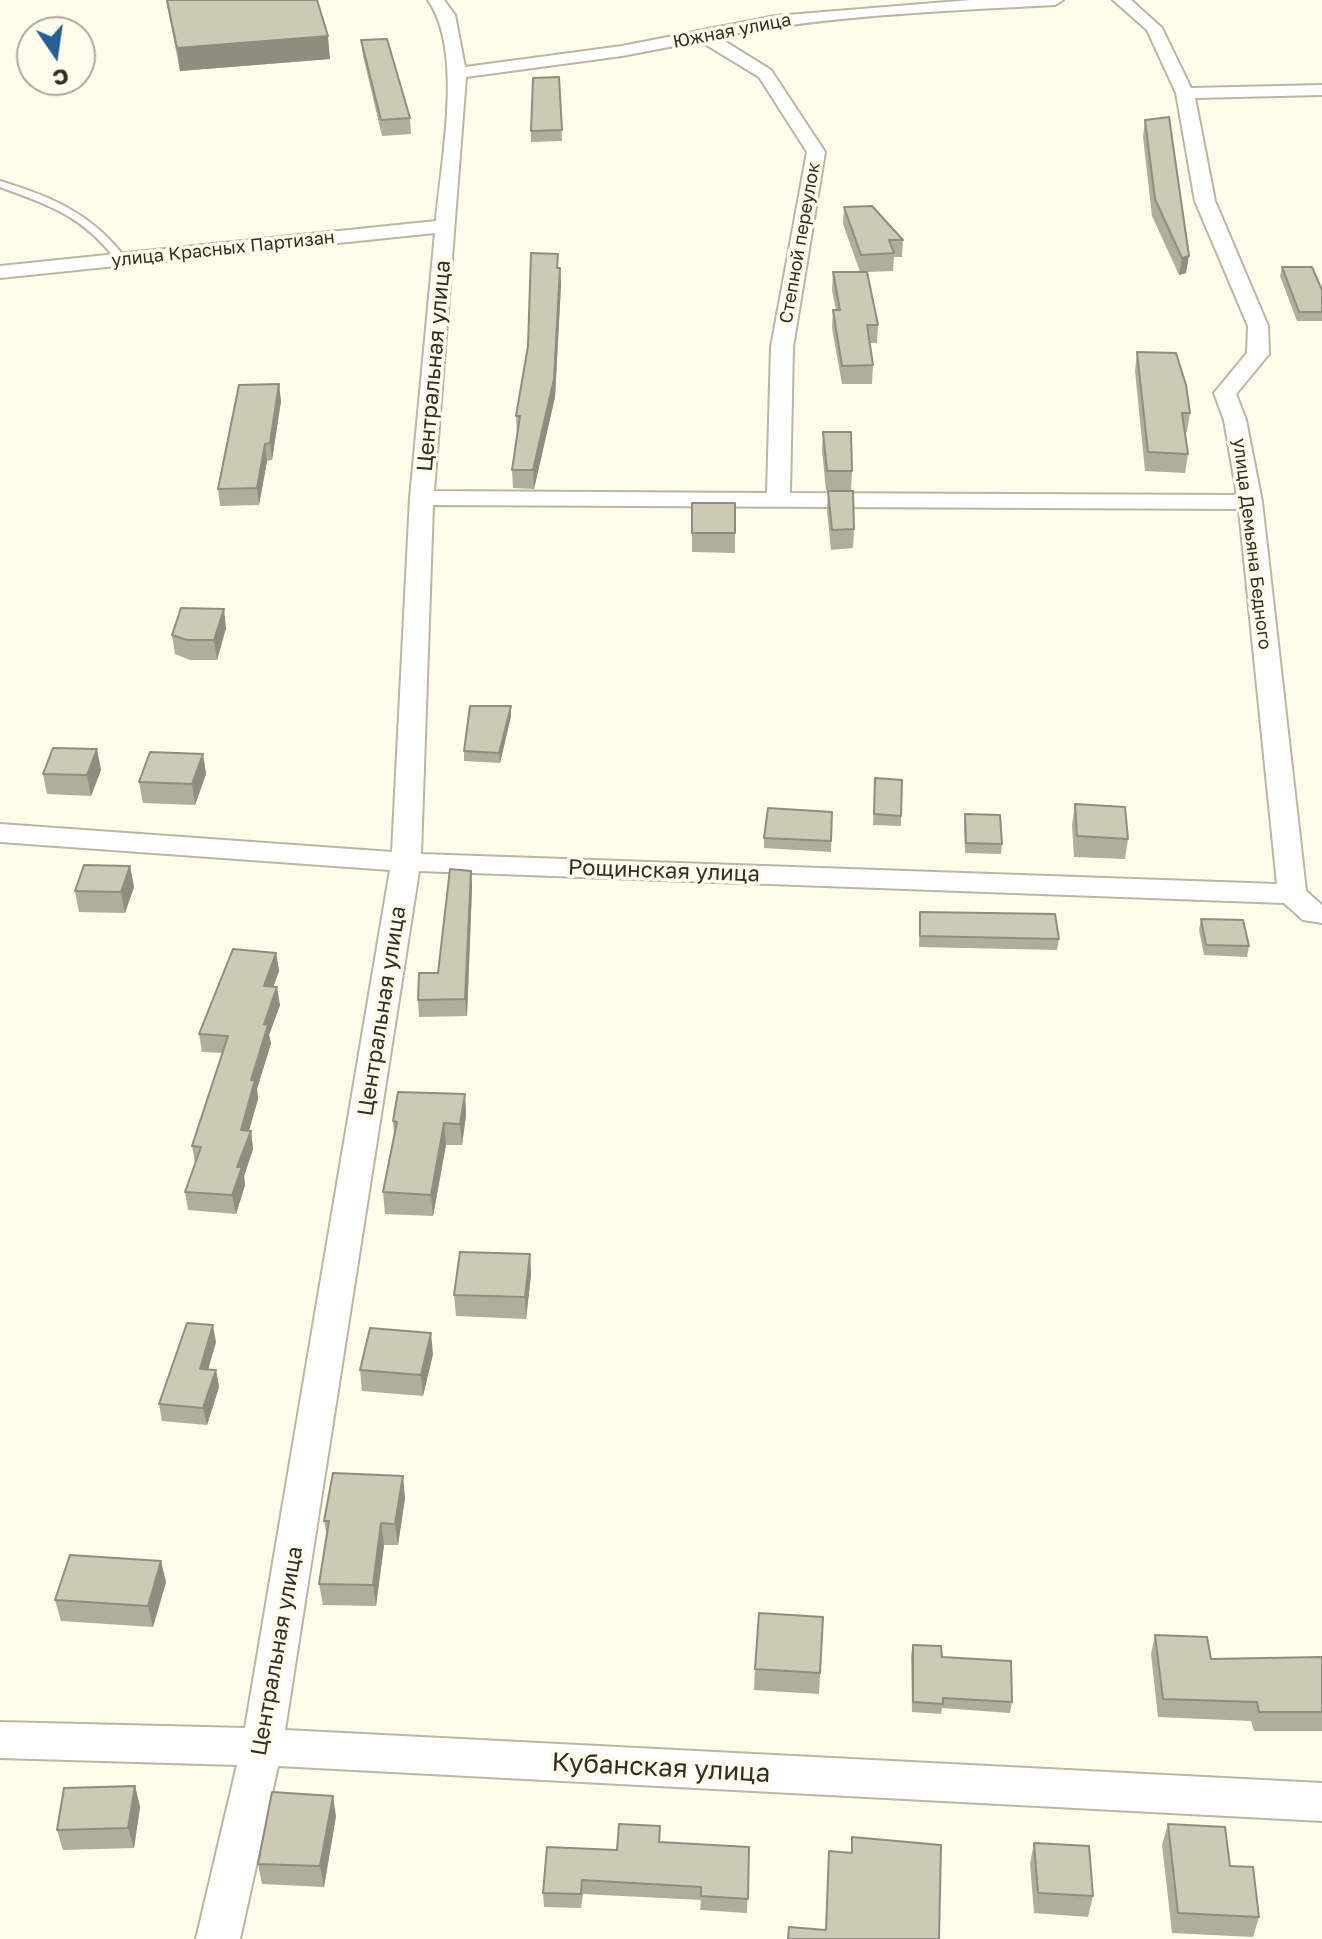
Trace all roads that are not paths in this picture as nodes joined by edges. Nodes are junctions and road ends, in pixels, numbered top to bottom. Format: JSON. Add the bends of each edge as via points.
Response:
{"nodes":[{"id":1,"x":436,"y":0,"type":"edge"},
{"id":2,"x":1055,"y":0,"type":"edge"},
{"id":3,"x":1121,"y":0,"type":"edge"},
{"id":4,"x":704,"y":36,"type":"junction"},
{"id":5,"x":458,"y":73,"type":"junction"},
{"id":6,"x":1322,"y":90,"type":"edge"},
{"id":7,"x":1185,"y":93,"type":"junction"},
{"id":8,"x":0,"y":184,"type":"edge"},
{"id":9,"x":447,"y":226,"type":"junction"},
{"id":10,"x":121,"y":259,"type":"junction"},
{"id":11,"x":0,"y":272,"type":"edge"},
{"id":12,"x":422,"y":498,"type":"junction"},
{"id":13,"x":778,"y":498,"type":"junction"},
{"id":14,"x":1250,"y":502,"type":"junction"},
{"id":15,"x":0,"y":833,"type":"edge"},
{"id":16,"x":406,"y":862,"type":"junction"},
{"id":17,"x":1292,"y":894,"type":"junction"},
{"id":18,"x":1322,"y":914,"type":"edge"},
{"id":19,"x":0,"y":1740,"type":"edge"},
{"id":20,"x":262,"y":1747,"type":"junction"},
{"id":21,"x":1322,"y":1802,"type":"edge"},
{"id":22,"x":218,"y":1939,"type":"edge"}],
"edges":[{"from":1,"to":5,"type":"street","name":"Центральная улица","via":[[447,15]]},
{"from":2,"to":4,"type":"street","name":"Южная улица","via":[[775,21]]},
{"from":3,"to":7,"type":"street","name":"улица Демьяна Бедного","via":[[1154,28]]},
{"from":4,"to":5,"type":"street","name":"Южная улица"},
{"from":4,"to":13,"type":"street","name":"Степной переулок","via":[[765,74],[816,152],[782,347]]},
{"from":5,"to":9,"type":"street","name":"Центральная улица"},
{"from":6,"to":7,"type":"street"},
{"from":7,"to":14,"type":"street","name":"улица Демьяна Бедного","via":[[1205,201],[1258,326],[1258,354],[1225,393]]},
{"from":8,"to":10,"type":"lane","via":[[67,209]]},
{"from":9,"to":10,"type":"street","name":"улица Красных Партизан"},
{"from":9,"to":12,"type":"street","name":"Центральная улица"},
{"from":10,"to":11,"type":"street","name":"улица Красных Партизан"},
{"from":12,"to":13,"type":"street"},
{"from":12,"to":16,"type":"street","name":"Центральная улица"},
{"from":13,"to":14,"type":"street"},
{"from":14,"to":17,"type":"street","name":"улица Демьяна Бедного"},
{"from":15,"to":16,"type":"street","name":"Рощинская улица"},
{"from":16,"to":17,"type":"street","name":"Рощинская улица"},
{"from":16,"to":20,"type":"street","name":"Центральная улица"},
{"from":17,"to":18,"type":"street","via":[[1313,913]]},
{"from":19,"to":20,"type":"street","name":"Кубанская улица"},
{"from":20,"to":21,"type":"street","name":"Кубанская улица"},
{"from":20,"to":22,"type":"street","name":"Центральная улица"}]}
